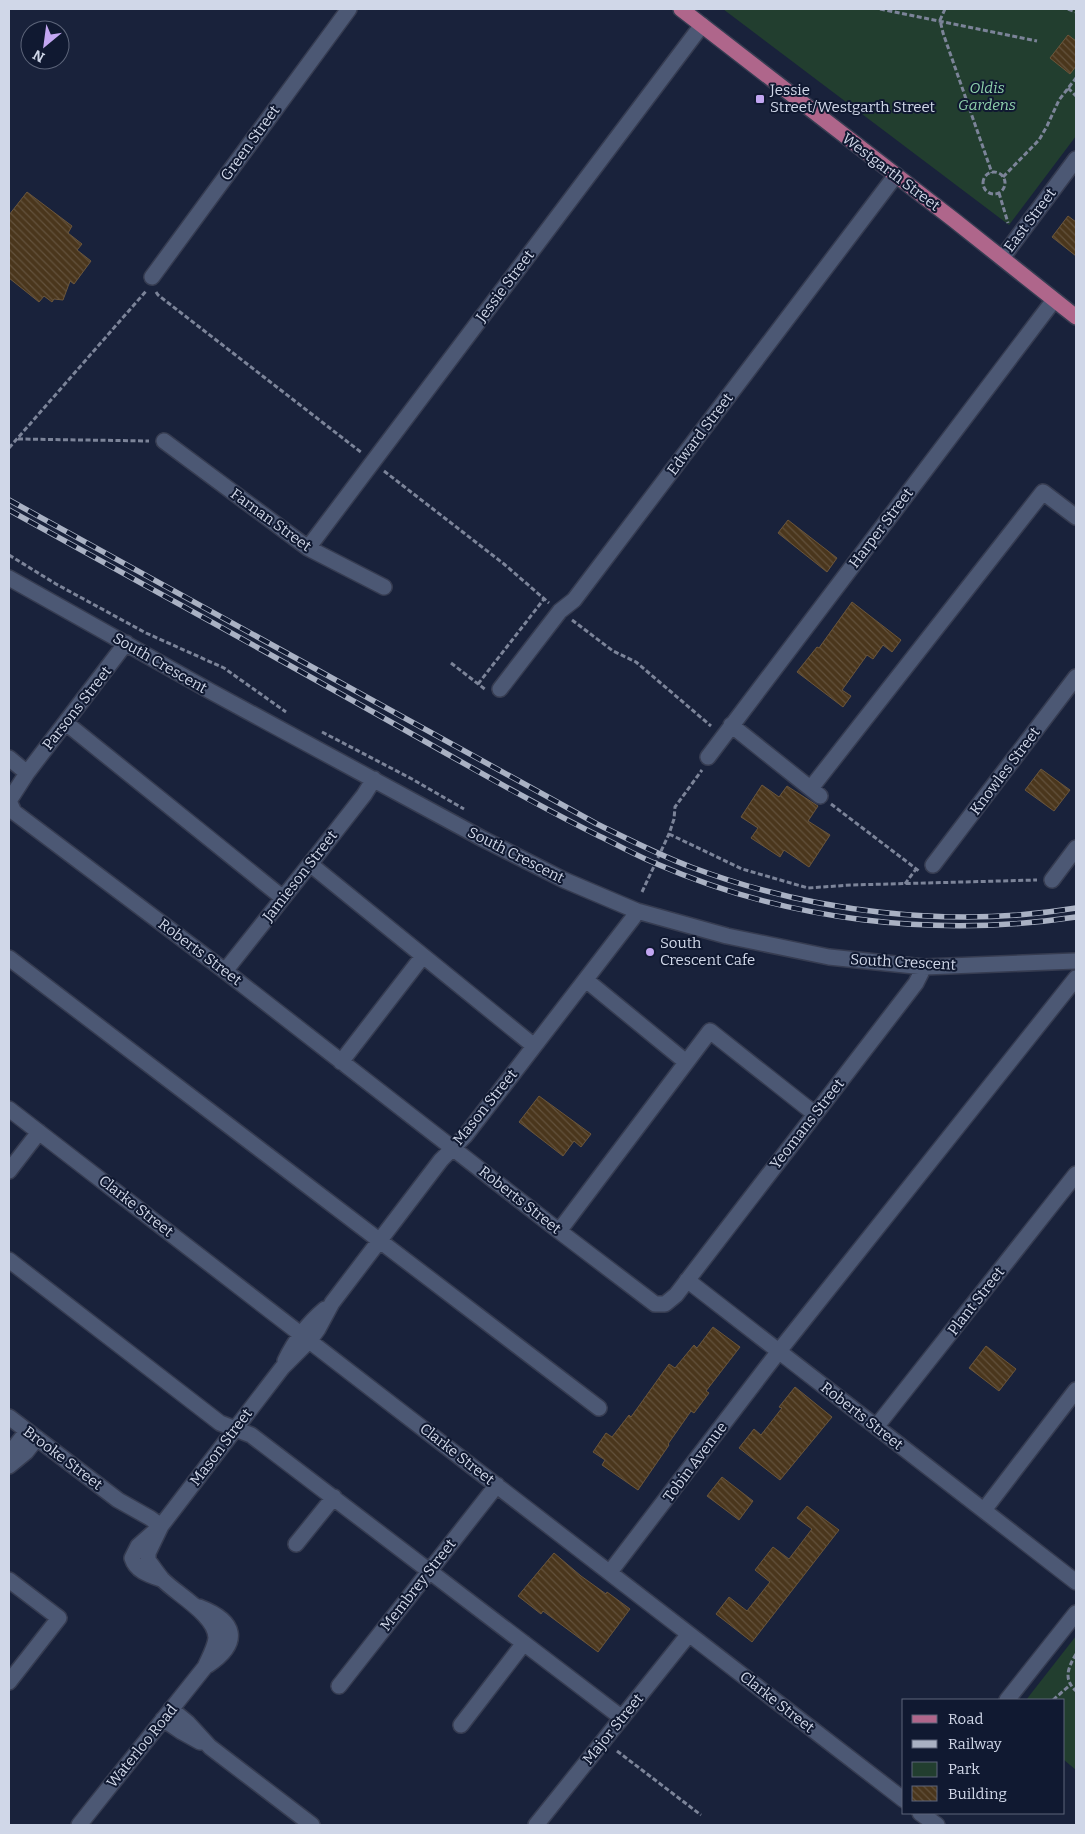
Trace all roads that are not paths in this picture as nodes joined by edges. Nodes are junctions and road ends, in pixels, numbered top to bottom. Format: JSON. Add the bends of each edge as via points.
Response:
{"nodes":[{"id":1,"x":349,"y":9,"type":"edge"},
{"id":2,"x":681,"y":9,"type":"edge"},
{"id":3,"x":702,"y":25,"type":"junction"},
{"id":4,"x":1076,"y":159,"type":"edge"},
{"id":5,"x":896,"y":176,"type":"junction"},
{"id":6,"x":1002,"y":258,"type":"junction"},
{"id":7,"x":153,"y":284,"type":"road end"},
{"id":8,"x":1054,"y":300,"type":"junction"},
{"id":9,"x":1076,"y":317,"type":"edge"},
{"id":10,"x":164,"y":441,"type":"road end"},
{"id":11,"x":1076,"y":517,"type":"edge"},
{"id":12,"x":308,"y":548,"type":"junction"},
{"id":13,"x":9,"y":578,"type":"edge"},
{"id":14,"x":384,"y":587,"type":"dead end"},
{"id":15,"x":126,"y":643,"type":"junction"},
{"id":16,"x":1076,"y":678,"type":"edge"},
{"id":17,"x":496,"y":692,"type":"road end"},
{"id":18,"x":66,"y":723,"type":"junction"},
{"id":19,"x":731,"y":725,"type":"junction"},
{"id":20,"x":708,"y":757,"type":"dead end"},
{"id":21,"x":9,"y":758,"type":"edge"},
{"id":22,"x":26,"y":773,"type":"junction"},
{"id":23,"x":374,"y":779,"type":"junction"},
{"id":24,"x":9,"y":800,"type":"edge"},
{"id":25,"x":1076,"y":848,"type":"edge"},
{"id":26,"x":310,"y":864,"type":"junction"},
{"id":27,"x":928,"y":872,"type":"road end"},
{"id":28,"x":1052,"y":880,"type":"road end"},
{"id":29,"x":283,"y":898,"type":"junction"},
{"id":30,"x":637,"y":911,"type":"junction"},
{"id":31,"x":423,"y":956,"type":"junction"},
{"id":32,"x":9,"y":958,"type":"edge"},
{"id":33,"x":1076,"y":962,"type":"edge"},
{"id":34,"x":924,"y":966,"type":"junction"},
{"id":35,"x":225,"y":971,"type":"junction"},
{"id":36,"x":1076,"y":978,"type":"edge"},
{"id":37,"x":586,"y":980,"type":"junction"},
{"id":38,"x":534,"y":1046,"type":"junction"},
{"id":39,"x":341,"y":1062,"type":"junction"},
{"id":40,"x":686,"y":1062,"type":"junction"},
{"id":41,"x":9,"y":1108,"type":"edge"},
{"id":42,"x":815,"y":1114,"type":"junction"},
{"id":43,"x":39,"y":1132,"type":"junction"},
{"id":44,"x":453,"y":1148,"type":"junction"},
{"id":45,"x":9,"y":1171,"type":"edge"},
{"id":46,"x":1076,"y":1174,"type":"edge"},
{"id":47,"x":559,"y":1231,"type":"junction"},
{"id":48,"x":380,"y":1241,"type":"junction"},
{"id":49,"x":9,"y":1260,"type":"edge"},
{"id":50,"x":687,"y":1280,"type":"junction"},
{"id":51,"x":306,"y":1337,"type":"junction"},
{"id":52,"x":779,"y":1351,"type":"junction"},
{"id":53,"x":1076,"y":1390,"type":"edge"},
{"id":54,"x":599,"y":1408,"type":"dead end"},
{"id":55,"x":9,"y":1417,"type":"edge"},
{"id":56,"x":876,"y":1427,"type":"junction"},
{"id":57,"x":235,"y":1428,"type":"junction"},
{"id":58,"x":32,"y":1434,"type":"junction"},
{"id":59,"x":9,"y":1464,"type":"edge"},
{"id":60,"x":497,"y":1485,"type":"junction"},
{"id":61,"x":334,"y":1497,"type":"junction"},
{"id":62,"x":984,"y":1510,"type":"junction"},
{"id":63,"x":156,"y":1532,"type":"junction"},
{"id":64,"x":296,"y":1544,"type":"dead end"},
{"id":65,"x":140,"y":1557,"type":"joint"},
{"id":66,"x":430,"y":1570,"type":"junction"},
{"id":67,"x":610,"y":1572,"type":"junction"},
{"id":68,"x":9,"y":1580,"type":"edge"},
{"id":69,"x":1076,"y":1582,"type":"edge"},
{"id":70,"x":1076,"y":1613,"type":"edge"},
{"id":71,"x":689,"y":1634,"type":"junction"},
{"id":72,"x":524,"y":1643,"type":"junction"},
{"id":73,"x":9,"y":1682,"type":"edge"},
{"id":74,"x":339,"y":1686,"type":"dead end"},
{"id":75,"x":1008,"y":1699,"type":"edge"},
{"id":76,"x":167,"y":1714,"type":"junction"},
{"id":77,"x":622,"y":1718,"type":"junction"},
{"id":78,"x":461,"y":1725,"type":"dead end"},
{"id":79,"x":902,"y":1798,"type":"edge"},
{"id":80,"x":921,"y":1814,"type":"edge"},
{"id":81,"x":79,"y":1825,"type":"edge"},
{"id":82,"x":312,"y":1825,"type":"edge"},
{"id":83,"x":536,"y":1825,"type":"edge"},
{"id":84,"x":936,"y":1825,"type":"edge"}],
"edges":[{"from":1,"to":7,"type":"street","name":"Green Street"},
{"from":2,"to":3,"type":"main road","name":"Westgarth Street"},
{"from":3,"to":5,"type":"main road","name":"Westgarth Street"},
{"from":3,"to":12,"type":"street","name":"Jessie Street"},
{"from":4,"to":6,"type":"street","name":"East Street"},
{"from":5,"to":6,"type":"main road","name":"Westgarth Street"},
{"from":5,"to":17,"type":"street","name":"Edward Street","via":[[574,600],[560,611]]},
{"from":6,"to":8,"type":"main road","name":"Westgarth Street"},
{"from":8,"to":9,"type":"main road","name":"Westgarth Street"},
{"from":8,"to":19,"type":"street","name":"Harper Street"},
{"from":10,"to":12,"type":"street","name":"Farnan Street"},
{"from":11,"to":19,"type":"street","via":[[1043,492],[816,792]]},
{"from":12,"to":14,"type":"street","name":"Farnan Street"},
{"from":13,"to":15,"type":"street","name":"South Crescent"},
{"from":15,"to":18,"type":"street","name":"Parsons Street"},
{"from":15,"to":23,"type":"street","name":"South Crescent"},
{"from":16,"to":27,"type":"street","name":"Knowles Street"},
{"from":18,"to":22,"type":"street","name":"Parsons Street"},
{"from":18,"to":29,"type":"street"},
{"from":19,"to":20,"type":"street","name":"Harper Street"},
{"from":21,"to":22,"type":"street"},
{"from":22,"to":24,"type":"street","name":"Roberts Street"},
{"from":23,"to":26,"type":"street","name":"Jamieson Street"},
{"from":23,"to":30,"type":"street","name":"South Crescent","via":[[564,880]]},
{"from":24,"to":35,"type":"street","name":"Roberts Street","via":[[14,812]]},
{"from":25,"to":28,"type":"street"},
{"from":26,"to":29,"type":"street","name":"Jamieson Street"},
{"from":26,"to":31,"type":"street"},
{"from":29,"to":35,"type":"street","name":"Jamieson Street"},
{"from":30,"to":34,"type":"street","name":"South Crescent","via":[[728,936],[829,957]]},
{"from":30,"to":37,"type":"street","name":"Mason Street"},
{"from":31,"to":38,"type":"street"},
{"from":31,"to":39,"type":"street"},
{"from":32,"to":48,"type":"street"},
{"from":33,"to":34,"type":"street","name":"South Crescent"},
{"from":34,"to":42,"type":"street","name":"Yeomans Street","via":[[916,983]]},
{"from":35,"to":39,"type":"street","name":"Roberts Street"},
{"from":36,"to":52,"type":"street","name":"Tobin Avenue"},
{"from":37,"to":38,"type":"street","name":"Mason Street"},
{"from":37,"to":40,"type":"street"},
{"from":38,"to":44,"type":"street","name":"Mason Street"},
{"from":39,"to":44,"type":"street","name":"Roberts Street"},
{"from":40,"to":42,"type":"street","via":[[710,1031]]},
{"from":40,"to":47,"type":"street"},
{"from":41,"to":43,"type":"street","name":"Clarke Street"},
{"from":42,"to":50,"type":"street","name":"Yeomans Street"},
{"from":43,"to":45,"type":"street"},
{"from":43,"to":51,"type":"street","name":"Clarke Street"},
{"from":44,"to":47,"type":"street","name":"Roberts Street"},
{"from":44,"to":48,"type":"street","name":"Mason Street"},
{"from":46,"to":56,"type":"street","name":"Plant Street"},
{"from":47,"to":50,"type":"street","name":"Roberts Street","via":[[655,1304],[665,1304]]},
{"from":48,"to":51,"type":"street","name":"Mason Street","via":[[332,1303],[310,1322]]},
{"from":48,"to":54,"type":"street"},
{"from":49,"to":57,"type":"street","via":[[220,1423]]},
{"from":50,"to":52,"type":"street","name":"Roberts Street"},
{"from":51,"to":57,"type":"street","name":"Mason Street","via":[[294,1344],[282,1368]]},
{"from":51,"to":60,"type":"street","name":"Clarke Street"},
{"from":52,"to":56,"type":"street","name":"Roberts Street"},
{"from":52,"to":67,"type":"street","name":"Tobin Avenue"},
{"from":53,"to":62,"type":"street"},
{"from":55,"to":58,"type":"street","name":"Brooke Street"},
{"from":56,"to":62,"type":"street","name":"Roberts Street"},
{"from":57,"to":61,"type":"street","via":[[251,1435]]},
{"from":57,"to":63,"type":"street","name":"Mason Street"},
{"from":58,"to":59,"type":"street","via":[[26,1452]]},
{"from":58,"to":63,"type":"street","name":"Brooke Street","via":[[118,1500],[150,1518]]},
{"from":60,"to":66,"type":"street","name":"Membrey Street"},
{"from":60,"to":67,"type":"street","name":"Clarke Street"},
{"from":61,"to":64,"type":"street"},
{"from":61,"to":66,"type":"street"},
{"from":62,"to":69,"type":"street","name":"Roberts Street"},
{"from":63,"to":65,"type":"street","name":"Mason Street"},
{"from":65,"to":76,"type":"street","name":"Waterloo Road","via":[[148,1560],[163,1580],[196,1606],[212,1625],[215,1634],[214,1646],[205,1667]]},
{"from":66,"to":72,"type":"street"},
{"from":66,"to":74,"type":"street","name":"Membrey Street"},
{"from":67,"to":71,"type":"street","name":"Clarke Street"},
{"from":68,"to":73,"type":"street","via":[[59,1618]]},
{"from":70,"to":75,"type":"street"},
{"from":71,"to":77,"type":"street","name":"Major Street"},
{"from":71,"to":79,"type":"street","name":"Clarke Street"},
{"from":72,"to":77,"type":"street"},
{"from":72,"to":78,"type":"street"},
{"from":76,"to":81,"type":"street","name":"Waterloo Road"},
{"from":76,"to":82,"type":"street","via":[[188,1723],[210,1747]]},
{"from":77,"to":83,"type":"street","name":"Major Street"},
{"from":80,"to":84,"type":"street"}]}
